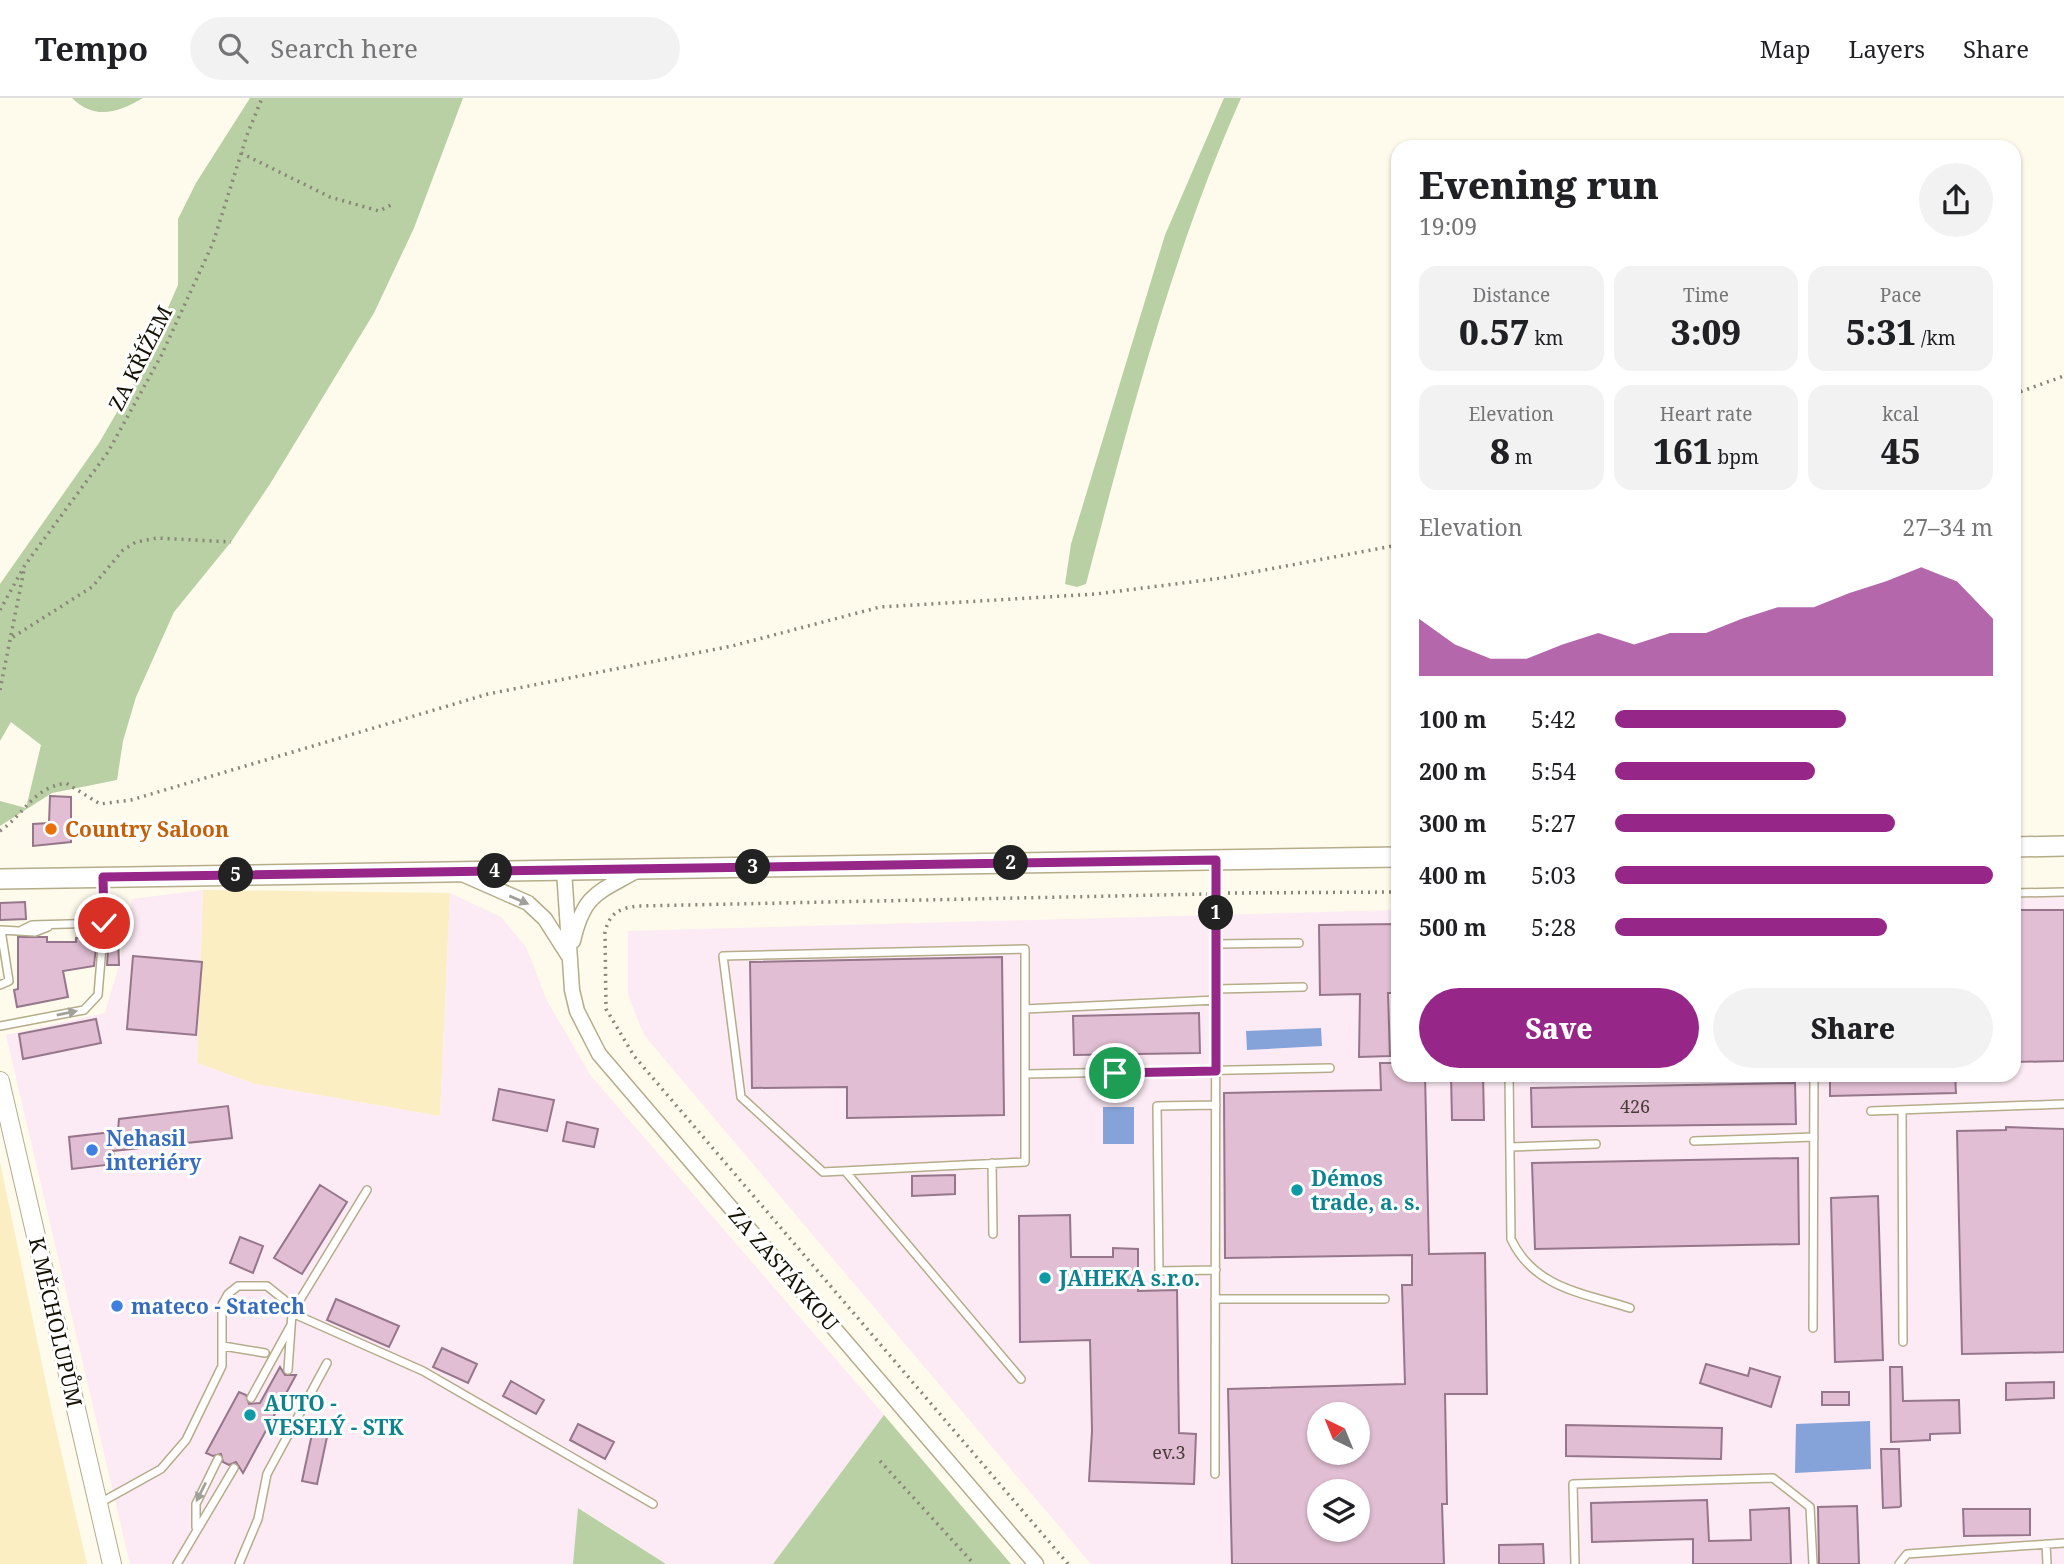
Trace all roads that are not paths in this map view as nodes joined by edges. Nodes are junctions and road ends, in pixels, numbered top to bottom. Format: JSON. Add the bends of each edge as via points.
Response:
{"nodes":[{"id":1,"x":2064,"y":846,"type":"edge"},
{"id":2,"x":2021,"y":847,"type":"edge"},
{"id":3,"x":1391,"y":857,"type":"edge"},
{"id":4,"x":1216,"y":860,"type":"junction"},
{"id":5,"x":639,"y":869,"type":"junction"},
{"id":6,"x":564,"y":870,"type":"junction"},
{"id":7,"x":457,"y":872,"type":"junction"},
{"id":8,"x":103,"y":877,"type":"junction"},
{"id":9,"x":0,"y":879,"type":"edge"},
{"id":10,"x":2064,"y":892,"type":"edge"},
{"id":11,"x":2021,"y":893,"type":"edge"},
{"id":12,"x":104,"y":923,"type":"junction"},
{"id":13,"x":1299,"y":943,"type":"dead end"},
{"id":14,"x":1216,"y":944,"type":"junction"},
{"id":15,"x":569,"y":956,"type":"junction"},
{"id":16,"x":0,"y":985,"type":"edge"},
{"id":17,"x":1303,"y":987,"type":"dead end"},
{"id":18,"x":1216,"y":989,"type":"junction"},
{"id":19,"x":1216,"y":1000,"type":"junction"},
{"id":20,"x":1025,"y":1009,"type":"junction"},
{"id":21,"x":0,"y":1026,"type":"edge"},
{"id":22,"x":1330,"y":1068,"type":"dead end"},
{"id":23,"x":1216,"y":1071,"type":"junction"},
{"id":24,"x":1025,"y":1074,"type":"junction"},
{"id":25,"x":0,"y":1081,"type":"edge"},
{"id":26,"x":1509,"y":1082,"type":"edge"},
{"id":27,"x":1814,"y":1082,"type":"edge"},
{"id":28,"x":2064,"y":1104,"type":"edge"},
{"id":29,"x":1216,"y":1105,"type":"junction"},
{"id":30,"x":1902,"y":1110,"type":"junction"},
{"id":31,"x":1871,"y":1111,"type":"dead end"},
{"id":32,"x":1814,"y":1138,"type":"junction"},
{"id":33,"x":1694,"y":1140,"type":"dead end"},
{"id":34,"x":1596,"y":1144,"type":"dead end"},
{"id":35,"x":1510,"y":1147,"type":"junction"},
{"id":36,"x":992,"y":1163,"type":"junction"},
{"id":37,"x":846,"y":1172,"type":"junction"},
{"id":38,"x":367,"y":1190,"type":"dead end"},
{"id":39,"x":993,"y":1234,"type":"dead end"},
{"id":40,"x":1216,"y":1270,"type":"junction"},
{"id":41,"x":1385,"y":1298,"type":"dead end"},
{"id":42,"x":1215,"y":1299,"type":"junction"},
{"id":43,"x":1630,"y":1308,"type":"dead end"},
{"id":44,"x":292,"y":1313,"type":"junction"},
{"id":45,"x":292,"y":1324,"type":"junction"},
{"id":46,"x":1813,"y":1328,"type":"dead end"},
{"id":47,"x":1903,"y":1342,"type":"dead end"},
{"id":48,"x":223,"y":1346,"type":"junction"},
{"id":49,"x":265,"y":1353,"type":"dead end"},
{"id":50,"x":327,"y":1363,"type":"dead end"},
{"id":51,"x":288,"y":1370,"type":"dead end"},
{"id":52,"x":1021,"y":1379,"type":"dead end"},
{"id":53,"x":251,"y":1398,"type":"dead end"},
{"id":54,"x":218,"y":1459,"type":"dead end"},
{"id":55,"x":234,"y":1468,"type":"dead end"},
{"id":56,"x":1215,"y":1474,"type":"dead end"},
{"id":57,"x":98,"y":1504,"type":"junction"},
{"id":58,"x":653,"y":1504,"type":"dead end"},
{"id":59,"x":196,"y":1528,"type":"junction"},
{"id":60,"x":2064,"y":1543,"type":"edge"},
{"id":61,"x":2046,"y":1544,"type":"junction"},
{"id":62,"x":112,"y":1564,"type":"edge"},
{"id":63,"x":177,"y":1564,"type":"edge"},
{"id":64,"x":239,"y":1564,"type":"edge"},
{"id":65,"x":1036,"y":1564,"type":"edge"},
{"id":66,"x":1576,"y":1564,"type":"edge"},
{"id":67,"x":1813,"y":1564,"type":"edge"},
{"id":68,"x":1899,"y":1564,"type":"edge"},
{"id":69,"x":2047,"y":1564,"type":"edge"}],
"edges":[{"from":1,"to":2,"type":"main road"},
{"from":3,"to":4,"type":"main road"},
{"from":4,"to":5,"type":"main road"},
{"from":4,"to":14,"type":"lane"},
{"from":5,"to":6,"type":"main road"},
{"from":5,"to":15,"type":"street","name":"ZA ZASTÁVKOU","via":[[594,895],[579,914]]},
{"from":6,"to":7,"type":"main road"},
{"from":6,"to":15,"type":"street","name":"ZA ZASTÁVKOU"},
{"from":7,"to":8,"type":"main road"},
{"from":7,"to":15,"type":"street","name":"ZA ZASTÁVKOU","one_way":true,"via":[[528,903],[545,919]]},
{"from":8,"to":9,"type":"main road"},
{"from":8,"to":12,"type":"lane"},
{"from":10,"to":11,"type":"lane"},
{"from":12,"to":16,"type":"lane","via":[[35,932],[1,930],[9,981]]},
{"from":21,"to":12,"type":"lane","one_way":true,"via":[[84,1010],[92,1004],[98,995]]},
{"from":13,"to":14,"type":"lane"},
{"from":14,"to":18,"type":"lane"},
{"from":15,"to":65,"type":"street","name":"ZA ZASTÁVKOU","via":[[577,1011],[599,1054]]},
{"from":17,"to":18,"type":"lane"},
{"from":18,"to":19,"type":"lane"},
{"from":19,"to":20,"type":"lane"},
{"from":19,"to":23,"type":"lane"},
{"from":20,"to":24,"type":"lane"},
{"from":20,"to":37,"type":"lane","via":[[1025,949],[723,956],[741,1097],[823,1172]]},
{"from":22,"to":23,"type":"lane"},
{"from":23,"to":24,"type":"lane"},
{"from":23,"to":29,"type":"lane"},
{"from":24,"to":36,"type":"lane","via":[[1025,1162]]},
{"from":25,"to":57,"type":"street","name":"K MĚCHOLUPŮM"},
{"from":26,"to":35,"type":"lane"},
{"from":27,"to":32,"type":"lane"},
{"from":28,"to":30,"type":"lane"},
{"from":29,"to":40,"type":"lane"},
{"from":29,"to":40,"type":"lane","via":[[1157,1106],[1158,1270]]},
{"from":30,"to":31,"type":"lane"},
{"from":30,"to":47,"type":"lane"},
{"from":32,"to":33,"type":"lane"},
{"from":32,"to":46,"type":"lane"},
{"from":34,"to":35,"type":"lane"},
{"from":35,"to":43,"type":"lane","via":[[1511,1239],[1520,1258],[1544,1280]]},
{"from":36,"to":37,"type":"lane"},
{"from":36,"to":39,"type":"lane"},
{"from":37,"to":52,"type":"lane"},
{"from":38,"to":44,"type":"lane"},
{"from":40,"to":42,"type":"lane"},
{"from":41,"to":42,"type":"lane"},
{"from":42,"to":56,"type":"lane"},
{"from":44,"to":45,"type":"lane"},
{"from":44,"to":48,"type":"lane","via":[[279,1293],[267,1286],[238,1286],[222,1305]]},
{"from":44,"to":58,"type":"lane","via":[[423,1371]]},
{"from":45,"to":51,"type":"lane"},
{"from":45,"to":53,"type":"lane"},
{"from":48,"to":49,"type":"lane"},
{"from":48,"to":57,"type":"lane","via":[[217,1380],[174,1457]]},
{"from":50,"to":64,"type":"lane","via":[[267,1474],[258,1519]]},
{"from":54,"to":59,"type":"lane","one_way":true,"via":[[196,1504]]},
{"from":55,"to":59,"type":"lane"},
{"from":57,"to":62,"type":"street","name":"K MĚCHOLUPŮM"},
{"from":59,"to":63,"type":"lane"},
{"from":60,"to":61,"type":"lane"},
{"from":61,"to":68,"type":"lane","via":[[1917,1552],[1907,1554]]},
{"from":61,"to":69,"type":"lane"},
{"from":66,"to":67,"type":"lane","via":[[1573,1484],[1773,1478],[1810,1507]]}]}
